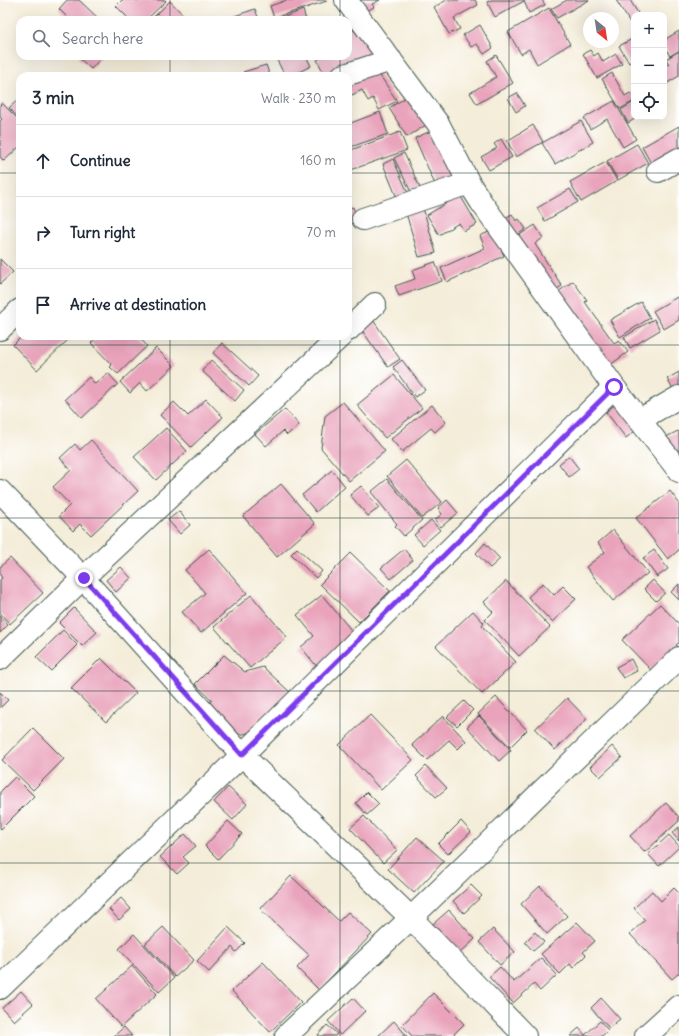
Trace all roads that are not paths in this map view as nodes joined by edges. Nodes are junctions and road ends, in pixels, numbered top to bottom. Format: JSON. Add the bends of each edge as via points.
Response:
{"nodes":[{"id":1,"x":346,"y":0,"type":"edge"},
{"id":2,"x":391,"y":60,"type":"junction"},
{"id":3,"x":352,"y":73,"type":"edge"},
{"id":4,"x":679,"y":159,"type":"edge"},
{"id":5,"x":658,"y":171,"type":"dead end"},
{"id":6,"x":469,"y":183,"type":"junction"},
{"id":7,"x":363,"y":219,"type":"dead end"},
{"id":8,"x":375,"y":304,"type":"dead end"},
{"id":9,"x":16,"y":314,"type":"edge"},
{"id":10,"x":352,"y":326,"type":"edge"},
{"id":11,"x":0,"y":329,"type":"edge"},
{"id":12,"x":337,"y":340,"type":"edge"},
{"id":13,"x":614,"y":387,"type":"junction"},
{"id":14,"x":679,"y":397,"type":"edge"},
{"id":15,"x":639,"y":420,"type":"junction"},
{"id":16,"x":679,"y":471,"type":"edge"},
{"id":17,"x":0,"y":491,"type":"edge"},
{"id":18,"x":84,"y":578,"type":"junction"},
{"id":19,"x":679,"y":658,"type":"edge"},
{"id":20,"x":0,"y":660,"type":"edge"},
{"id":21,"x":242,"y":755,"type":"junction"},
{"id":22,"x":411,"y":918,"type":"junction"},
{"id":23,"x":0,"y":988,"type":"edge"},
{"id":24,"x":679,"y":1006,"type":"edge"},
{"id":25,"x":286,"y":1036,"type":"edge"},
{"id":26,"x":525,"y":1036,"type":"edge"},
{"id":27,"x":646,"y":1036,"type":"edge"}],
"edges":[{"from":1,"to":2,"type":"street"},
{"from":2,"to":3,"type":"street"},
{"from":2,"to":6,"type":"street","via":[[439,125]]},
{"from":4,"to":5,"type":"street"},
{"from":6,"to":7,"type":"street"},
{"from":6,"to":13,"type":"street"},
{"from":8,"to":10,"type":"street"},
{"from":9,"to":11,"type":"street"},
{"from":12,"to":18,"type":"street"},
{"from":13,"to":15,"type":"street"},
{"from":13,"to":21,"type":"street"},
{"from":14,"to":15,"type":"street"},
{"from":15,"to":16,"type":"street"},
{"from":17,"to":18,"type":"street"},
{"from":18,"to":20,"type":"street"},
{"from":18,"to":21,"type":"street"},
{"from":19,"to":22,"type":"street"},
{"from":21,"to":22,"type":"street"},
{"from":21,"to":23,"type":"street"},
{"from":22,"to":25,"type":"street"},
{"from":22,"to":26,"type":"street"},
{"from":24,"to":27,"type":"street"}]}
